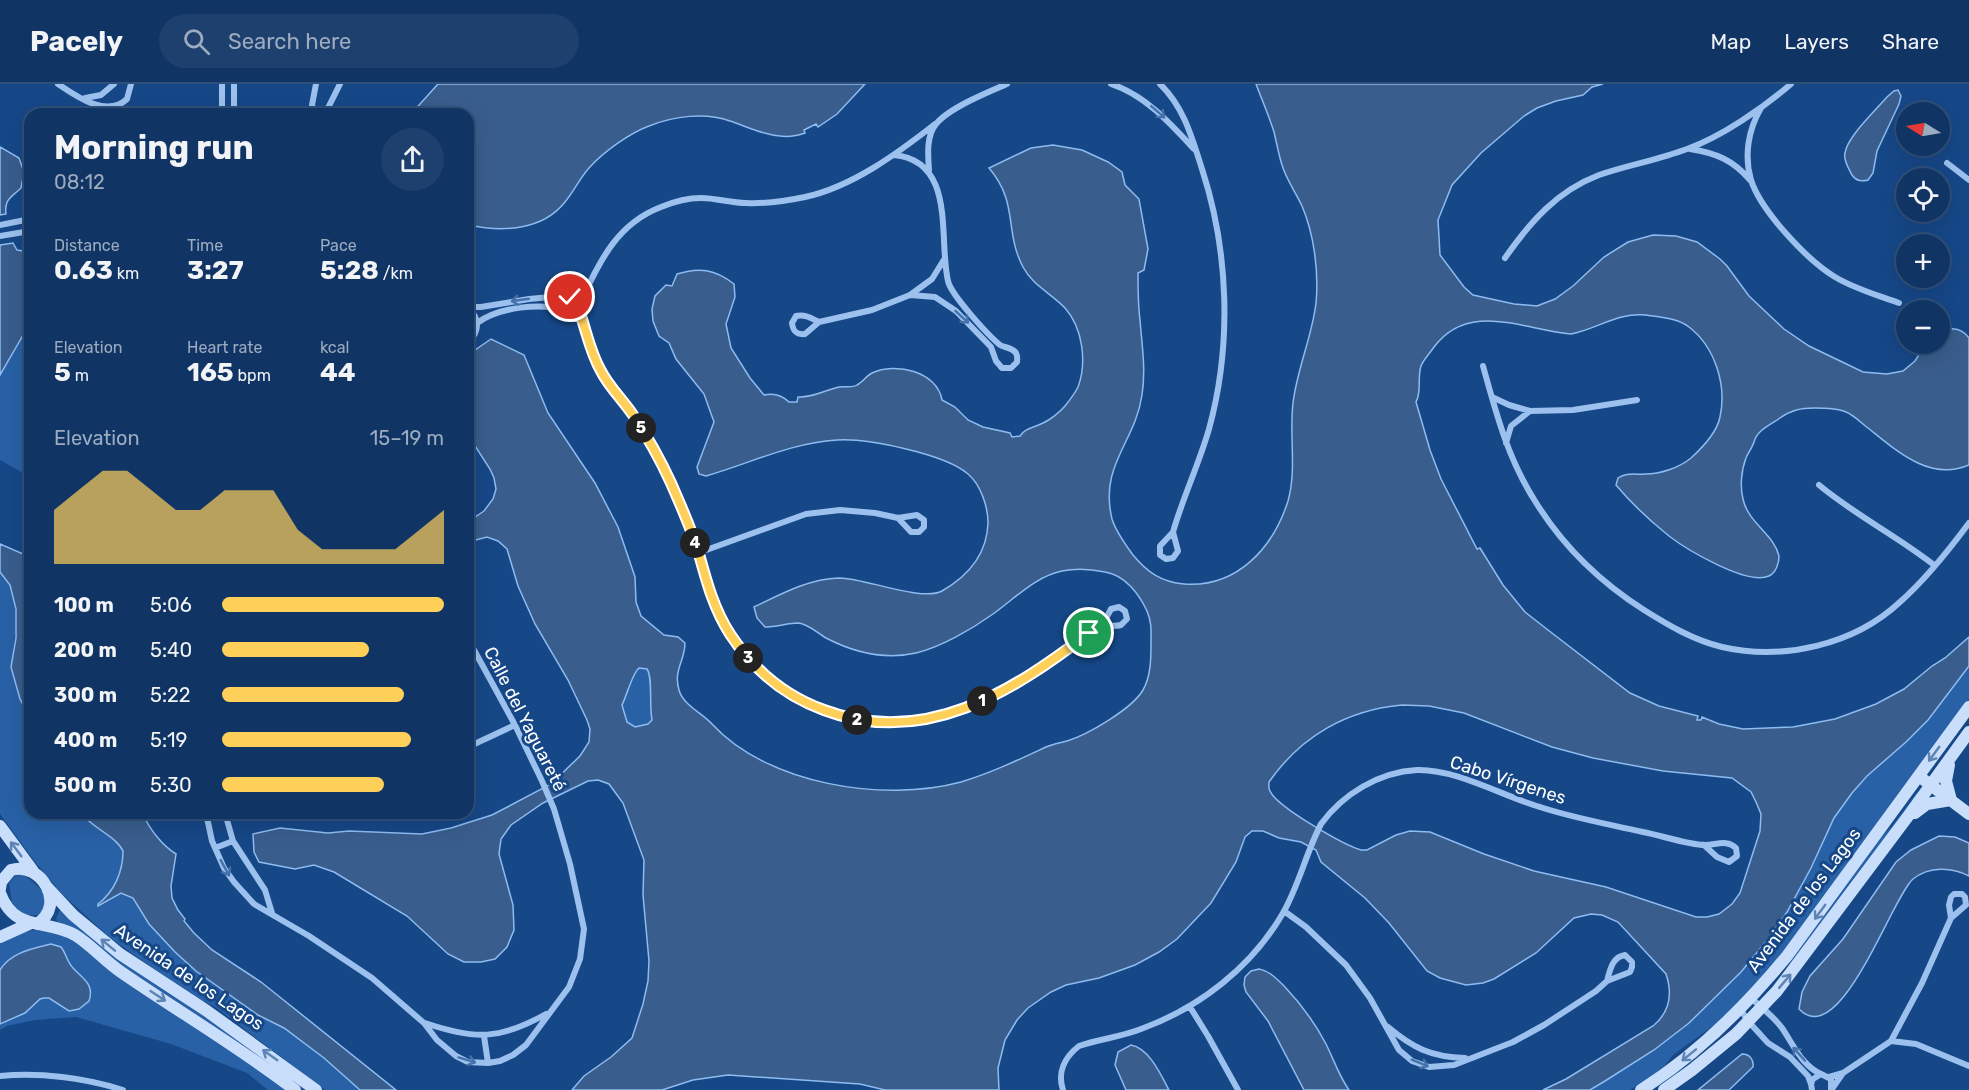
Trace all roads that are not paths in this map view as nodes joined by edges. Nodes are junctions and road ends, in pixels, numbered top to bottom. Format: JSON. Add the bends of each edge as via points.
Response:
{"nodes":[{"id":1,"x":58,"y":84,"type":"edge"},
{"id":2,"x":114,"y":84,"type":"edge"},
{"id":3,"x":131,"y":84,"type":"edge"},
{"id":4,"x":222,"y":84,"type":"edge"},
{"id":5,"x":234,"y":84,"type":"edge"},
{"id":6,"x":316,"y":84,"type":"edge"},
{"id":7,"x":340,"y":84,"type":"edge"},
{"id":8,"x":1007,"y":84,"type":"edge"},
{"id":9,"x":1111,"y":84,"type":"edge"},
{"id":10,"x":1133,"y":84,"type":"edge"},
{"id":11,"x":1160,"y":84,"type":"edge"},
{"id":12,"x":1791,"y":84,"type":"edge"},
{"id":13,"x":1130,"y":92,"type":"junction"},
{"id":14,"x":84,"y":98,"type":"junction"},
{"id":15,"x":222,"y":108,"type":"edge"},
{"id":16,"x":234,"y":108,"type":"edge"},
{"id":17,"x":313,"y":108,"type":"edge"},
{"id":18,"x":328,"y":108,"type":"edge"},
{"id":19,"x":1761,"y":108,"type":"junction"},
{"id":20,"x":935,"y":124,"type":"junction"},
{"id":21,"x":1689,"y":149,"type":"junction"},
{"id":22,"x":1196,"y":151,"type":"junction"},
{"id":23,"x":894,"y":155,"type":"junction"},
{"id":24,"x":1947,"y":164,"type":"dead end"},
{"id":25,"x":929,"y":170,"type":"junction"},
{"id":26,"x":1969,"y":180,"type":"edge"},
{"id":27,"x":1752,"y":182,"type":"junction"},
{"id":28,"x":24,"y":220,"type":"edge"},
{"id":29,"x":0,"y":225,"type":"edge"},
{"id":30,"x":24,"y":232,"type":"edge"},
{"id":31,"x":0,"y":236,"type":"edge"},
{"id":32,"x":945,"y":256,"type":"junction"},
{"id":33,"x":1505,"y":258,"type":"dead end"},
{"id":34,"x":950,"y":289,"type":"junction"},
{"id":35,"x":573,"y":295,"type":"junction"},
{"id":36,"x":910,"y":295,"type":"junction"},
{"id":37,"x":583,"y":297,"type":"junction"},
{"id":38,"x":941,"y":300,"type":"junction"},
{"id":39,"x":1896,"y":302,"type":"edge"},
{"id":40,"x":474,"y":308,"type":"edge"},
{"id":41,"x":567,"y":311,"type":"junction"},
{"id":42,"x":474,"y":315,"type":"edge"},
{"id":43,"x":581,"y":316,"type":"junction"},
{"id":44,"x":819,"y":322,"type":"dead end"},
{"id":45,"x":477,"y":323,"type":"junction"},
{"id":46,"x":474,"y":337,"type":"edge"},
{"id":47,"x":1002,"y":346,"type":"junction"},
{"id":48,"x":995,"y":354,"type":"junction"},
{"id":49,"x":1483,"y":366,"type":"dead end"},
{"id":50,"x":1492,"y":397,"type":"junction"},
{"id":51,"x":1637,"y":399,"type":"dead end"},
{"id":52,"x":1530,"y":411,"type":"junction"},
{"id":53,"x":1506,"y":444,"type":"junction"},
{"id":54,"x":1819,"y":485,"type":"dead end"},
{"id":55,"x":898,"y":518,"type":"dead end"},
{"id":56,"x":1969,"y":523,"type":"edge"},
{"id":57,"x":1173,"y":532,"type":"dead end"},
{"id":58,"x":698,"y":553,"type":"junction"},
{"id":59,"x":1934,"y":566,"type":"junction"},
{"id":60,"x":1102,"y":626,"type":"dead end"},
{"id":61,"x":474,"y":650,"type":"edge"},
{"id":62,"x":1969,"y":707,"type":"edge"},
{"id":63,"x":515,"y":725,"type":"junction"},
{"id":64,"x":1969,"y":732,"type":"edge"},
{"id":65,"x":474,"y":744,"type":"edge"},
{"id":66,"x":1957,"y":748,"type":"junction"},
{"id":67,"x":1918,"y":776,"type":"junction"},
{"id":68,"x":1931,"y":785,"type":"junction"},
{"id":69,"x":1951,"y":800,"type":"junction"},
{"id":70,"x":1969,"y":814,"type":"edge"},
{"id":71,"x":207,"y":819,"type":"edge"},
{"id":72,"x":227,"y":819,"type":"edge"},
{"id":73,"x":0,"y":826,"type":"edge"},
{"id":74,"x":1895,"y":833,"type":"junction"},
{"id":75,"x":233,"y":841,"type":"junction"},
{"id":76,"x":1704,"y":845,"type":"junction"},
{"id":77,"x":215,"y":848,"type":"junction"},
{"id":78,"x":33,"y":871,"type":"junction"},
{"id":79,"x":0,"y":877,"type":"edge"},
{"id":80,"x":1,"y":882,"type":"edge"},
{"id":81,"x":47,"y":887,"type":"junction"},
{"id":82,"x":0,"y":889,"type":"edge"},
{"id":83,"x":0,"y":893,"type":"edge"},
{"id":84,"x":1284,"y":911,"type":"junction"},
{"id":85,"x":272,"y":913,"type":"junction"},
{"id":86,"x":1952,"y":918,"type":"dead end"},
{"id":87,"x":34,"y":924,"type":"junction"},
{"id":88,"x":0,"y":938,"type":"edge"},
{"id":89,"x":1607,"y":981,"type":"junction"},
{"id":90,"x":1751,"y":998,"type":"junction"},
{"id":91,"x":1190,"y":1007,"type":"junction"},
{"id":92,"x":1762,"y":1008,"type":"junction"},
{"id":93,"x":1741,"y":1010,"type":"junction"},
{"id":94,"x":547,"y":1013,"type":"junction"},
{"id":95,"x":1748,"y":1021,"type":"junction"},
{"id":96,"x":424,"y":1023,"type":"junction"},
{"id":97,"x":1387,"y":1027,"type":"junction"},
{"id":98,"x":484,"y":1036,"type":"junction"},
{"id":99,"x":1891,"y":1041,"type":"junction"},
{"id":100,"x":1469,"y":1058,"type":"junction"},
{"id":101,"x":488,"y":1063,"type":"junction"},
{"id":102,"x":1969,"y":1066,"type":"edge"},
{"id":103,"x":1843,"y":1073,"type":"junction"},
{"id":104,"x":1821,"y":1074,"type":"junction"},
{"id":105,"x":0,"y":1076,"type":"edge"},
{"id":106,"x":1829,"y":1077,"type":"junction"},
{"id":107,"x":1812,"y":1088,"type":"edge"},
{"id":108,"x":123,"y":1090,"type":"edge"},
{"id":109,"x":295,"y":1090,"type":"edge"},
{"id":110,"x":316,"y":1090,"type":"edge"},
{"id":111,"x":1063,"y":1090,"type":"edge"},
{"id":112,"x":1238,"y":1090,"type":"edge"},
{"id":113,"x":1641,"y":1090,"type":"edge"},
{"id":114,"x":1664,"y":1090,"type":"edge"},
{"id":115,"x":1832,"y":1090,"type":"edge"}],
"edges":[{"from":1,"to":14,"type":"street"},
{"from":2,"to":14,"type":"street","via":[[101,94]]},
{"from":3,"to":14,"type":"street","via":[[127,99],[113,108]]},
{"from":4,"to":15,"type":"street"},
{"from":5,"to":16,"type":"street"},
{"from":6,"to":17,"type":"street"},
{"from":7,"to":18,"type":"street"},
{"from":8,"to":20,"type":"street","via":[[981,95]]},
{"from":9,"to":13,"type":"street"},
{"from":10,"to":13,"type":"street"},
{"from":11,"to":22,"type":"street","via":[[1184,117]]},
{"from":12,"to":19,"type":"street"},
{"from":13,"to":22,"type":"street","one_way":true,"via":[[1150,105]]},
{"from":19,"to":21,"type":"street"},
{"from":19,"to":27,"type":"street","via":[[1749,142]]},
{"from":20,"to":23,"type":"street"},
{"from":20,"to":25,"type":"street","via":[[929,141]]},
{"from":21,"to":27,"type":"street","via":[[1729,160]]},
{"from":21,"to":33,"type":"street","via":[[1600,175],[1572,188],[1533,221]]},
{"from":22,"to":57,"type":"street","via":[[1218,233],[1223,275],[1223,344],[1209,428]]},
{"from":23,"to":25,"type":"street","via":[[914,159]]},
{"from":23,"to":37,"type":"street","via":[[808,196],[746,203],[692,198],[653,210],[615,239]]},
{"from":24,"to":26,"type":"street"},
{"from":25,"to":32,"type":"street","via":[[940,204]]},
{"from":27,"to":39,"type":"street","via":[[1777,222],[1819,267],[1858,289]]},
{"from":28,"to":29,"type":"street"},
{"from":30,"to":31,"type":"street"},
{"from":32,"to":34,"type":"street"},
{"from":32,"to":36,"type":"street","via":[[932,279]]},
{"from":34,"to":38,"type":"street"},
{"from":34,"to":47,"type":"street"},
{"from":35,"to":37,"type":"street"},
{"from":35,"to":40,"type":"street","one_way":true},
{"from":35,"to":41,"type":"street","via":[[566,302]]},
{"from":36,"to":38,"type":"street"},
{"from":36,"to":44,"type":"street","via":[[873,310]]},
{"from":37,"to":43,"type":"street","via":[[587,309]]},
{"from":38,"to":48,"type":"street","one_way":true,"via":[[968,322]]},
{"from":41,"to":43,"type":"street","via":[[572,316]]},
{"from":41,"to":45,"type":"street","via":[[552,307],[519,309],[496,313]]},
{"from":42,"to":45,"type":"street"},
{"from":43,"to":58,"type":"street","via":[[601,373],[634,417],[664,469]]},
{"from":45,"to":46,"type":"street"},
{"from":47,"to":48,"type":"street"},
{"from":47,"to":48,"type":"street","via":[[1016,354],[1014,366],[1002,368]]},
{"from":49,"to":50,"type":"street"},
{"from":50,"to":52,"type":"street"},
{"from":50,"to":53,"type":"street"},
{"from":51,"to":52,"type":"street","via":[[1573,410]]},
{"from":52,"to":53,"type":"street","via":[[1511,426]]},
{"from":53,"to":59,"type":"street","via":[[1535,502],[1590,568],[1628,600],[1660,620],[1721,647],[1781,651],[1840,639],[1899,603]]},
{"from":54,"to":59,"type":"street"},
{"from":55,"to":58,"type":"street","via":[[840,510],[806,514]]},
{"from":56,"to":59,"type":"street"},
{"from":58,"to":60,"type":"street","via":[[719,615],[758,669],[794,697],[854,720],[897,723],[958,711],[999,694]]},
{"from":61,"to":63,"type":"street","name":"Calle del Yaguareté"},
{"from":62,"to":67,"type":"street","name":"Avenida de los Lagos","one_way":true},
{"from":63,"to":65,"type":"street"},
{"from":63,"to":94,"type":"street","name":"Calle del Yaguareté","via":[[554,809],[584,929],[576,972],[561,999]]},
{"from":64,"to":66,"type":"street","name":"Avenida de los Lagos"},
{"from":66,"to":68,"type":"street","name":"Avenida de los Lagos"},
{"from":66,"to":69,"type":"street","via":[[1946,775]]},
{"from":67,"to":68,"type":"street"},
{"from":67,"to":90,"type":"street","name":"Avenida de los Lagos","one_way":true,"via":[[1787,956]]},
{"from":68,"to":69,"type":"street"},
{"from":68,"to":74,"type":"street","name":"Avenida de los Lagos"},
{"from":69,"to":70,"type":"street"},
{"from":69,"to":74,"type":"street","via":[[1927,804]]},
{"from":71,"to":77,"type":"street","name":"Calle del Yaguareté"},
{"from":72,"to":75,"type":"street"},
{"from":78,"to":73,"type":"street","one_way":true},
{"from":92,"to":74,"type":"street","name":"Avenida de los Lagos","one_way":true},
{"from":75,"to":77,"type":"street"},
{"from":75,"to":85,"type":"street","via":[[265,890]]},
{"from":76,"to":76,"type":"street","name":"Cabo Vírgenes","via":[[1723,861],[1737,856],[1736,848],[1729,843]]},
{"from":76,"to":84,"type":"street","name":"Cabo Vírgenes","via":[[1576,817],[1455,776],[1417,770],[1385,777],[1355,790],[1330,812],[1306,856]]},
{"from":77,"to":85,"type":"street","name":"Calle del Yaguareté","one_way":true,"via":[[248,899]]},
{"from":78,"to":80,"type":"street","via":[[11,870]]},
{"from":78,"to":81,"type":"street","name":"Avenida de los Lagos"},
{"from":79,"to":80,"type":"street"},
{"from":80,"to":82,"type":"street"},
{"from":81,"to":87,"type":"street","via":[[51,907],[43,920]]},
{"from":110,"to":81,"type":"street","name":"Avenida de los Lagos","one_way":true,"via":[[120,954],[73,915]]},
{"from":83,"to":87,"type":"street","name":"Avenida de los Lagos","via":[[8,910]]},
{"from":84,"to":91,"type":"street","name":"Cabo Vírgenes","via":[[1244,963]]},
{"from":84,"to":97,"type":"street","via":[[1346,965]]},
{"from":85,"to":96,"type":"street","name":"Calle del Yaguareté","via":[[372,978]]},
{"from":86,"to":99,"type":"street"},
{"from":87,"to":88,"type":"street"},
{"from":87,"to":109,"type":"street","name":"Avenida de los Lagos","one_way":true,"via":[[77,937],[121,972]]},
{"from":89,"to":89,"type":"street","via":[[1630,972],[1629,958],[1625,955],[1614,961]]},
{"from":89,"to":100,"type":"street","via":[[1544,1025],[1513,1042]]},
{"from":90,"to":92,"type":"street"},
{"from":90,"to":93,"type":"street","name":"Avenida de los Lagos"},
{"from":91,"to":111,"type":"street","name":"Cabo Vírgenes","via":[[1143,1029],[1079,1046],[1064,1063]]},
{"from":91,"to":112,"type":"street"},
{"from":92,"to":95,"type":"street","name":"Avenida de los Lagos"},
{"from":104,"to":92,"type":"street","one_way":true,"via":[[1796,1051],[1782,1028]]},
{"from":93,"to":95,"type":"street"},
{"from":93,"to":113,"type":"street","name":"Avenida de los Lagos","one_way":true,"via":[[1688,1057]]},
{"from":94,"to":98,"type":"street","name":"Calle del Yaguareté","via":[[512,1030]]},
{"from":94,"to":101,"type":"street","name":"Calle del Yaguareté","via":[[519,1051],[507,1059]]},
{"from":95,"to":107,"type":"street","via":[[1768,1043],[1790,1057],[1808,1077]]},
{"from":95,"to":114,"type":"street","name":"Avenida de los Lagos"},
{"from":96,"to":98,"type":"street","name":"Calle del Yaguareté"},
{"from":96,"to":101,"type":"street","name":"Calle del Yaguareté","one_way":true,"via":[[456,1056],[468,1062]]},
{"from":97,"to":100,"type":"street","via":[[1418,1049],[1449,1058]]},
{"from":97,"to":100,"type":"street","one_way":true,"via":[[1398,1050],[1419,1064],[1442,1067]]},
{"from":98,"to":101,"type":"street"},
{"from":99,"to":102,"type":"street","via":[[1916,1044]]},
{"from":99,"to":103,"type":"street"},
{"from":103,"to":106,"type":"street"},
{"from":103,"to":115,"type":"street"},
{"from":104,"to":106,"type":"street"},
{"from":104,"to":107,"type":"street","via":[[1813,1078]]},
{"from":105,"to":108,"type":"street","via":[[60,1078]]},
{"from":106,"to":115,"type":"street"}]}
